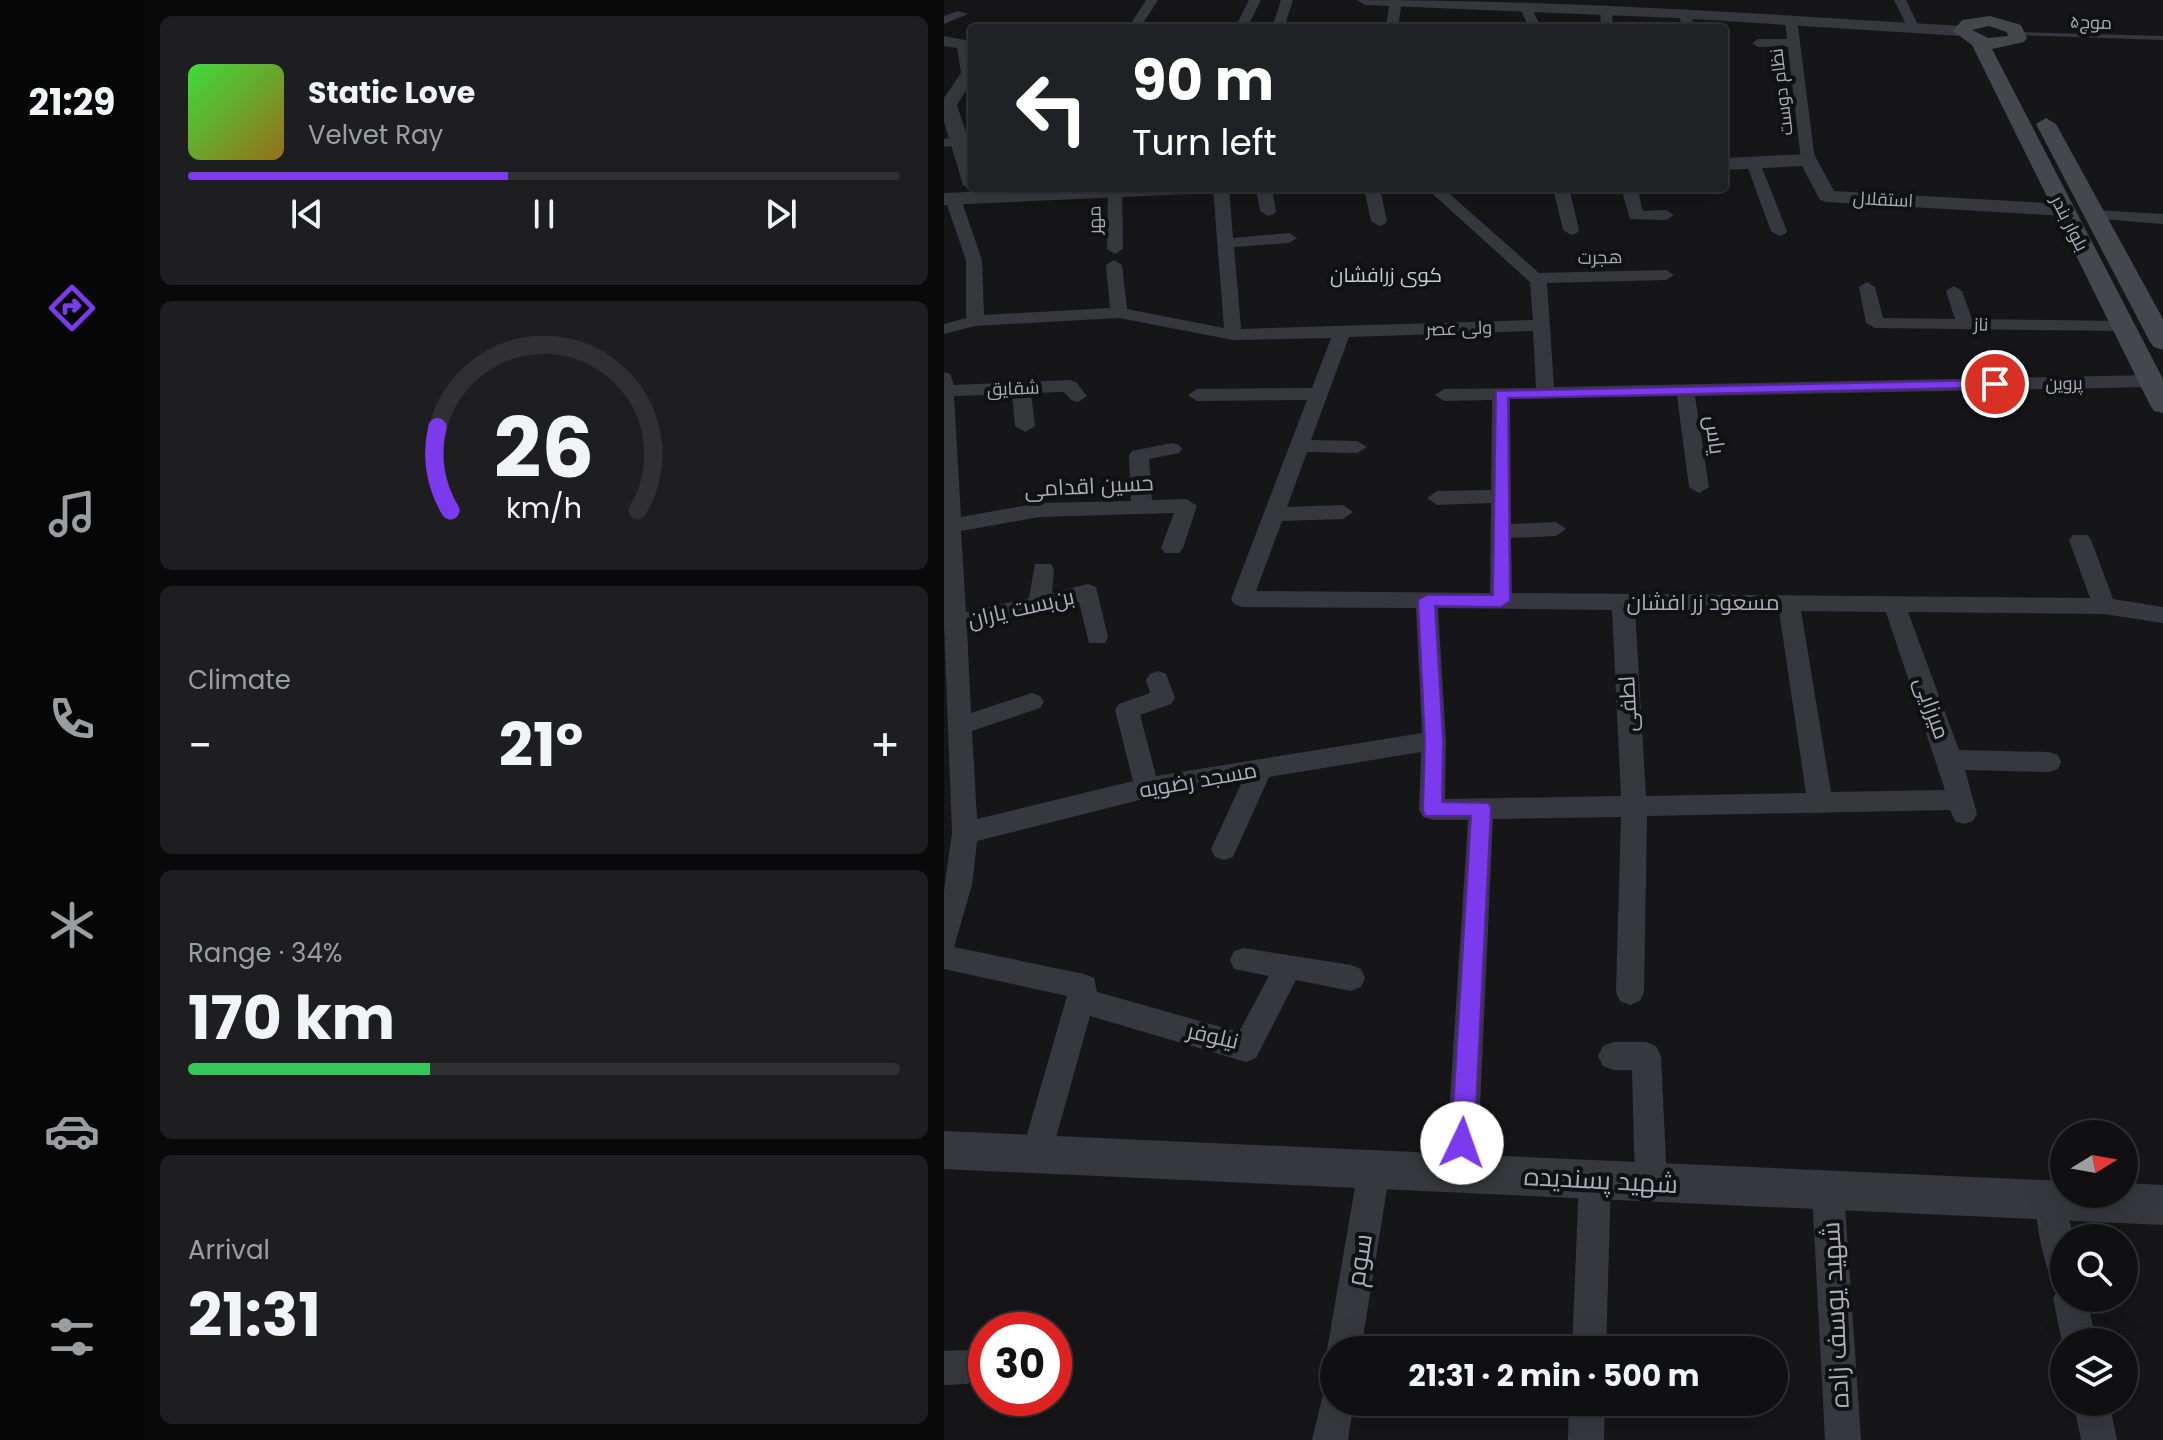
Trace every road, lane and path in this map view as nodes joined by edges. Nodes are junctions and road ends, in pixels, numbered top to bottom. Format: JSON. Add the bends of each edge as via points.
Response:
{"nodes":[{"id":1,"x":1152,"y":0,"type":"edge"},
{"id":2,"x":1255,"y":0,"type":"edge"},
{"id":3,"x":1287,"y":0,"type":"edge"},
{"id":4,"x":1365,"y":0,"type":"edge"},
{"id":5,"x":1664,"y":0,"type":"edge"},
{"id":6,"x":1900,"y":0,"type":"edge"},
{"id":7,"x":1977,"y":0,"type":"edge"},
{"id":8,"x":1396,"y":1,"type":"edge"},
{"id":9,"x":1515,"y":4,"type":"edge"},
{"id":10,"x":1606,"y":9,"type":"junction"},
{"id":11,"x":962,"y":14,"type":"dead end"},
{"id":12,"x":1683,"y":18,"type":"edge"},
{"id":13,"x":1791,"y":19,"type":"junction"},
{"id":14,"x":944,"y":20,"type":"edge"},
{"id":15,"x":1137,"y":24,"type":"edge"},
{"id":16,"x":1243,"y":24,"type":"edge"},
{"id":17,"x":1279,"y":24,"type":"edge"},
{"id":18,"x":1393,"y":24,"type":"edge"},
{"id":19,"x":1532,"y":24,"type":"edge"},
{"id":20,"x":1607,"y":24,"type":"edge"},
{"id":21,"x":1972,"y":26,"type":"junction"},
{"id":22,"x":1913,"y":27,"type":"junction"},
{"id":23,"x":2011,"y":38,"type":"junction"},
{"id":24,"x":2163,"y":38,"type":"edge"},
{"id":25,"x":944,"y":41,"type":"edge"},
{"id":26,"x":1758,"y":43,"type":"dead end"},
{"id":27,"x":1793,"y":43,"type":"junction"},
{"id":28,"x":968,"y":67,"type":"edge"},
{"id":29,"x":968,"y":75,"type":"edge"},
{"id":30,"x":946,"y":111,"type":"edge"},
{"id":31,"x":951,"y":142,"type":"edge"},
{"id":32,"x":968,"y":158,"type":"edge"},
{"id":33,"x":1808,"y":160,"type":"junction"},
{"id":34,"x":1753,"y":163,"type":"junction"},
{"id":35,"x":1728,"y":164,"type":"edge"},
{"id":36,"x":968,"y":192,"type":"edge"},
{"id":37,"x":1103,"y":192,"type":"edge"},
{"id":38,"x":1221,"y":192,"type":"edge"},
{"id":39,"x":1265,"y":192,"type":"edge"},
{"id":40,"x":1373,"y":192,"type":"edge"},
{"id":41,"x":1438,"y":192,"type":"edge"},
{"id":42,"x":1562,"y":192,"type":"edge"},
{"id":43,"x":1630,"y":192,"type":"edge"},
{"id":44,"x":949,"y":199,"type":"edge"},
{"id":45,"x":2064,"y":210,"type":"junction"},
{"id":46,"x":1268,"y":211,"type":"dead end"},
{"id":47,"x":1666,"y":215,"type":"dead end"},
{"id":48,"x":2095,"y":215,"type":"junction"},
{"id":49,"x":2163,"y":219,"type":"edge"},
{"id":50,"x":1379,"y":221,"type":"dead end"},
{"id":51,"x":1571,"y":230,"type":"dead end"},
{"id":52,"x":1779,"y":231,"type":"dead end"},
{"id":53,"x":1289,"y":238,"type":"dead end"},
{"id":54,"x":1226,"y":243,"type":"junction"},
{"id":55,"x":1666,"y":275,"type":"dead end"},
{"id":56,"x":1534,"y":278,"type":"junction"},
{"id":57,"x":1867,"y":287,"type":"dead end"},
{"id":58,"x":1954,"y":291,"type":"dead end"},
{"id":59,"x":1119,"y":313,"type":"junction"},
{"id":60,"x":975,"y":321,"type":"junction"},
{"id":61,"x":1965,"y":324,"type":"junction"},
{"id":62,"x":1542,"y":325,"type":"junction"},
{"id":63,"x":2122,"y":326,"type":"junction"},
{"id":64,"x":944,"y":329,"type":"edge"},
{"id":65,"x":1342,"y":332,"type":"junction"},
{"id":66,"x":1233,"y":335,"type":"junction"},
{"id":67,"x":2163,"y":342,"type":"edge"},
{"id":68,"x":944,"y":378,"type":"edge"},
{"id":69,"x":2151,"y":381,"type":"junction"},
{"id":70,"x":1021,"y":388,"type":"junction"},
{"id":71,"x":1685,"y":390,"type":"junction"},
{"id":72,"x":944,"y":391,"type":"edge"},
{"id":73,"x":1545,"y":393,"type":"junction"},
{"id":74,"x":1319,"y":394,"type":"junction"},
{"id":75,"x":1501,"y":394,"type":"junction"},
{"id":76,"x":1197,"y":395,"type":"dead end"},
{"id":77,"x":1444,"y":395,"type":"dead end"},
{"id":78,"x":1078,"y":396,"type":"dead end"},
{"id":79,"x":2163,"y":405,"type":"edge"},
{"id":80,"x":945,"y":420,"type":"edge"},
{"id":81,"x":1025,"y":426,"type":"dead end"},
{"id":82,"x":1300,"y":446,"type":"junction"},
{"id":83,"x":1357,"y":447,"type":"dead end"},
{"id":84,"x":1172,"y":449,"type":"dead end"},
{"id":85,"x":1699,"y":487,"type":"dead end"},
{"id":86,"x":1501,"y":496,"type":"junction"},
{"id":87,"x":1437,"y":498,"type":"dead end"},
{"id":88,"x":1142,"y":507,"type":"junction"},
{"id":89,"x":1343,"y":512,"type":"dead end"},
{"id":90,"x":1276,"y":514,"type":"junction"},
{"id":91,"x":948,"y":516,"type":"edge"},
{"id":92,"x":1556,"y":529,"type":"dead end"},
{"id":93,"x":1501,"y":531,"type":"junction"},
{"id":94,"x":2080,"y":540,"type":"dead end"},
{"id":95,"x":1172,"y":548,"type":"dead end"},
{"id":96,"x":1043,"y":569,"type":"dead end"},
{"id":97,"x":1427,"y":600,"type":"junction"},
{"id":98,"x":1501,"y":601,"type":"junction"},
{"id":99,"x":1623,"y":602,"type":"junction"},
{"id":100,"x":1040,"y":603,"type":"junction"},
{"id":101,"x":1789,"y":603,"type":"junction"},
{"id":102,"x":1894,"y":604,"type":"junction"},
{"id":103,"x":2104,"y":606,"type":"junction"},
{"id":104,"x":2163,"y":615,"type":"edge"},
{"id":105,"x":955,"y":623,"type":"junction"},
{"id":106,"x":1097,"y":637,"type":"dead end"},
{"id":107,"x":1158,"y":680,"type":"dead end"},
{"id":108,"x":1032,"y":702,"type":"dead end"},
{"id":109,"x":960,"y":726,"type":"junction"},
{"id":110,"x":1434,"y":740,"type":"junction"},
{"id":111,"x":1950,"y":760,"type":"junction"},
{"id":112,"x":2049,"y":762,"type":"dead end"},
{"id":113,"x":1260,"y":769,"type":"junction"},
{"id":114,"x":1147,"y":788,"type":"junction"},
{"id":115,"x":1820,"y":803,"type":"junction"},
{"id":116,"x":1634,"y":806,"type":"junction"},
{"id":117,"x":1481,"y":808,"type":"junction"},
{"id":118,"x":965,"y":833,"type":"junction"},
{"id":119,"x":1224,"y":849,"type":"dead end"},
{"id":120,"x":944,"y":938,"type":"edge"},
{"id":121,"x":944,"y":957,"type":"edge"},
{"id":122,"x":1244,"y":960,"type":"dead end"},
{"id":123,"x":1289,"y":966,"type":"junction"},
{"id":124,"x":1351,"y":978,"type":"dead end"},
{"id":125,"x":1630,"y":992,"type":"dead end"},
{"id":126,"x":1080,"y":1000,"type":"junction"},
{"id":127,"x":1613,"y":1056,"type":"dead end"},
{"id":128,"x":944,"y":1150,"type":"edge"},
{"id":129,"x":1037,"y":1155,"type":"junction"},
{"id":130,"x":1374,"y":1170,"type":"junction"},
{"id":131,"x":1461,"y":1174,"type":"junction"},
{"id":132,"x":1595,"y":1180,"type":"junction"},
{"id":133,"x":1651,"y":1182,"type":"junction"},
{"id":134,"x":1828,"y":1191,"type":"junction"},
{"id":135,"x":2050,"y":1200,"type":"edge"},
{"id":136,"x":2138,"y":1204,"type":"edge"},
{"id":137,"x":2163,"y":1205,"type":"edge"},
{"id":138,"x":1346,"y":1336,"type":"edge"},
{"id":139,"x":1589,"y":1336,"type":"edge"},
{"id":140,"x":1334,"y":1416,"type":"edge"},
{"id":141,"x":1587,"y":1416,"type":"edge"},
{"id":142,"x":2094,"y":1416,"type":"edge"},
{"id":143,"x":1330,"y":1440,"type":"edge"},
{"id":144,"x":1586,"y":1440,"type":"edge"},
{"id":145,"x":1843,"y":1440,"type":"edge"},
{"id":146,"x":2099,"y":1440,"type":"edge"}],
"edges":[{"from":1,"to":15,"type":"street"},
{"from":2,"to":16,"type":"street"},
{"from":3,"to":17,"type":"street"},
{"from":4,"to":8,"type":"street"},
{"from":5,"to":12,"type":"street"},
{"from":6,"to":22,"type":"street"},
{"from":7,"to":21,"type":"main road","name":"بلوار بندر"},
{"from":8,"to":9,"type":"street"},
{"from":8,"to":18,"type":"street"},
{"from":9,"to":10,"type":"street"},
{"from":9,"to":19,"type":"street"},
{"from":10,"to":12,"type":"street"},
{"from":10,"to":20,"type":"street"},
{"from":11,"to":14,"type":"street"},
{"from":12,"to":13,"type":"street"},
{"from":13,"to":22,"type":"street"},
{"from":13,"to":27,"type":"street","name":"نظام دوست"},
{"from":21,"to":22,"type":"street"},
{"from":21,"to":23,"type":"main road","via":[[2009,26]]},
{"from":21,"to":45,"type":"main road","name":"بلوار بندر"},
{"from":23,"to":24,"type":"lane","name":"موج۵"},
{"from":23,"to":48,"type":"main road","name":"بلوار بندر"},
{"from":25,"to":28,"type":"street","via":[[964,44]]},
{"from":26,"to":27,"type":"street"},
{"from":27,"to":33,"type":"street","name":"نظام دوست"},
{"from":29,"to":30,"type":"street"},
{"from":30,"to":31,"type":"street"},
{"from":31,"to":32,"type":"street"},
{"from":33,"to":34,"type":"street"},
{"from":33,"to":45,"type":"street","name":"استقلال","via":[[1827,196]]},
{"from":34,"to":35,"type":"street"},
{"from":34,"to":52,"type":"street"},
{"from":36,"to":44,"type":"street"},
{"from":37,"to":59,"type":"street","name":"مهر"},
{"from":38,"to":54,"type":"street"},
{"from":39,"to":46,"type":"street"},
{"from":40,"to":50,"type":"street"},
{"from":41,"to":56,"type":"street"},
{"from":42,"to":51,"type":"street"},
{"from":43,"to":47,"type":"street","via":[[1636,216]]},
{"from":44,"to":60,"type":"street","via":[[974,260]]},
{"from":45,"to":63,"type":"main road","name":"بلوار بندر"},
{"from":48,"to":49,"type":"street"},
{"from":48,"to":67,"type":"main road","name":"بلوار بندر"},
{"from":53,"to":54,"type":"street"},
{"from":54,"to":66,"type":"street"},
{"from":55,"to":56,"type":"street","name":"هجرت"},
{"from":56,"to":62,"type":"street"},
{"from":57,"to":61,"type":"street","name":"ناز","via":[[1875,323]]},
{"from":58,"to":61,"type":"street"},
{"from":59,"to":60,"type":"street","name":"ولی عصر"},
{"from":59,"to":66,"type":"street","name":"ولی عصر"},
{"from":60,"to":64,"type":"street","name":"ولی عصر"},
{"from":61,"to":63,"type":"street","name":"ناز"},
{"from":62,"to":65,"type":"street","name":"ولی عصر"},
{"from":62,"to":73,"type":"street"},
{"from":63,"to":69,"type":"main road","name":"بلوار بندر"},
{"from":65,"to":66,"type":"street","name":"ولی عصر"},
{"from":65,"to":74,"type":"street"},
{"from":68,"to":72,"type":"street"},
{"from":69,"to":71,"type":"street","name":"پروین"},
{"from":69,"to":79,"type":"main road","name":"بلوار بندر"},
{"from":70,"to":72,"type":"street","name":"شقایق"},
{"from":70,"to":78,"type":"street","name":"شقایق","via":[[1069,386]]},
{"from":70,"to":81,"type":"street"},
{"from":71,"to":73,"type":"street","name":"پروین"},
{"from":71,"to":85,"type":"street","name":"یاس"},
{"from":72,"to":80,"type":"street"},
{"from":73,"to":75,"type":"street"},
{"from":74,"to":76,"type":"street"},
{"from":74,"to":82,"type":"street"},
{"from":75,"to":77,"type":"street"},
{"from":75,"to":86,"type":"street"},
{"from":80,"to":91,"type":"street"},
{"from":82,"to":83,"type":"street"},
{"from":82,"to":90,"type":"street"},
{"from":84,"to":88,"type":"street","via":[[1139,455]]},
{"from":86,"to":87,"type":"street"},
{"from":86,"to":93,"type":"street"},
{"from":88,"to":91,"type":"street","name":"حسین اقدامی"},
{"from":88,"to":95,"type":"street","name":"حسین اقدامی","via":[[1187,506]]},
{"from":89,"to":90,"type":"street"},
{"from":90,"to":97,"type":"street","name":"مسعود زر افشان","via":[[1242,599]]},
{"from":91,"to":105,"type":"street"},
{"from":92,"to":93,"type":"street"},
{"from":93,"to":98,"type":"street"},
{"from":94,"to":103,"type":"street"},
{"from":96,"to":100,"type":"street"},
{"from":97,"to":98,"type":"street","name":"مسعود زر افشان"},
{"from":97,"to":110,"type":"street"},
{"from":98,"to":99,"type":"street","name":"مسعود زر افشان"},
{"from":99,"to":101,"type":"street","name":"مسعود زر افشان"},
{"from":99,"to":116,"type":"street","name":"لطفی"},
{"from":100,"to":105,"type":"street","name":"بن‌بست یاران"},
{"from":100,"to":106,"type":"street","name":"بن‌بست یاران","via":[[1088,592]]},
{"from":101,"to":102,"type":"street","name":"مسعود زر افشان"},
{"from":101,"to":115,"type":"street"},
{"from":102,"to":103,"type":"street","name":"مسعود زر افشان"},
{"from":102,"to":111,"type":"street","name":"میرزایی"},
{"from":103,"to":104,"type":"street","name":"مسعود زر افشان"},
{"from":105,"to":109,"type":"street"},
{"from":107,"to":114,"type":"street","via":[[1163,698],[1127,710]]},
{"from":108,"to":109,"type":"street"},
{"from":109,"to":118,"type":"street"},
{"from":110,"to":113,"type":"street","name":"مسجد رضویه"},
{"from":110,"to":117,"type":"street","via":[[1432,810]]},
{"from":111,"to":112,"type":"street"},
{"from":111,"to":115,"type":"street","name":"میرزایی","via":[[1962,807]]},
{"from":113,"to":114,"type":"street","name":"مسجد رضویه"},
{"from":113,"to":119,"type":"street"},
{"from":114,"to":118,"type":"street","name":"مسجد رضویه"},
{"from":115,"to":116,"type":"street"},
{"from":116,"to":117,"type":"street"},
{"from":116,"to":125,"type":"street","name":"لطفی"},
{"from":117,"to":131,"type":"street"},
{"from":118,"to":120,"type":"street","via":[[959,885]]},
{"from":121,"to":126,"type":"street","via":[[1084,987]]},
{"from":122,"to":123,"type":"street"},
{"from":123,"to":124,"type":"street"},
{"from":123,"to":126,"type":"street","name":"نیلوفر","via":[[1246,1048]]},
{"from":126,"to":129,"type":"street"},
{"from":127,"to":133,"type":"street","via":[[1646,1056]]},
{"from":128,"to":129,"type":"street","name":"شهید پسندیده"},
{"from":129,"to":130,"type":"street","name":"شهید پسندیده"},
{"from":130,"to":131,"type":"street","name":"شهید پسندیده"},
{"from":130,"to":138,"type":"street","name":"سوم"},
{"from":131,"to":132,"type":"street","name":"شهید پسندیده"},
{"from":132,"to":133,"type":"street","name":"شهید پسندیده"},
{"from":132,"to":139,"type":"street"},
{"from":133,"to":134,"type":"street","name":"شهید پسندیده"},
{"from":134,"to":135,"type":"street","name":"شهید پسندیده"},
{"from":134,"to":145,"type":"street","name":"شهید یوسف زاده"},
{"from":136,"to":137,"type":"street","name":"شهید پسندیده"},
{"from":140,"to":143,"type":"street"},
{"from":141,"to":144,"type":"street"},
{"from":142,"to":146,"type":"street"}]}
